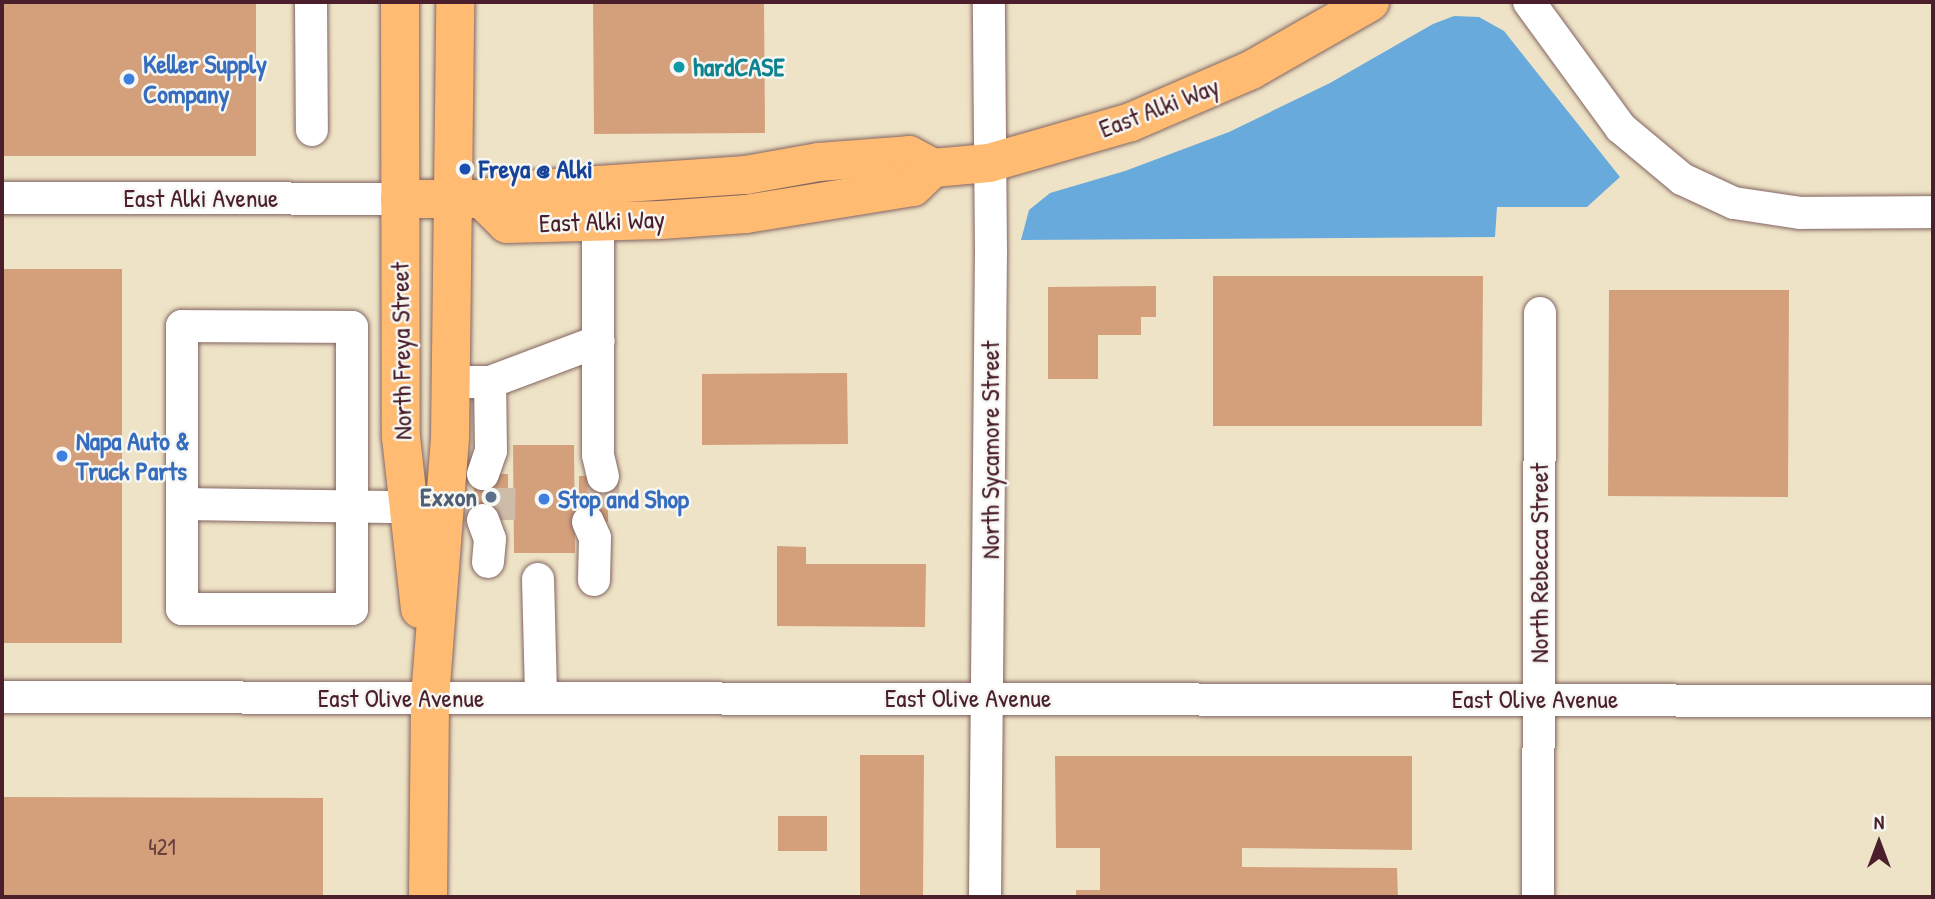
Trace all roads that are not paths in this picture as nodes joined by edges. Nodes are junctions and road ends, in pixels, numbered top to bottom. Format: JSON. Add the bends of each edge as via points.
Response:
{"nodes":[{"id":1,"x":311,"y":2,"type":"edge"},
{"id":2,"x":400,"y":2,"type":"edge"},
{"id":3,"x":455,"y":2,"type":"edge"},
{"id":4,"x":989,"y":2,"type":"edge"},
{"id":5,"x":1370,"y":2,"type":"edge"},
{"id":6,"x":1529,"y":2,"type":"edge"},
{"id":7,"x":312,"y":130,"type":"dead end"},
{"id":8,"x":989,"y":163,"type":"junction"},
{"id":9,"x":933,"y":168,"type":"junction"},
{"id":10,"x":2,"y":198,"type":"edge"},
{"id":11,"x":468,"y":198,"type":"junction"},
{"id":12,"x":400,"y":199,"type":"junction"},
{"id":13,"x":1933,"y":212,"type":"edge"},
{"id":14,"x":598,"y":222,"type":"junction"},
{"id":15,"x":1540,"y":313,"type":"dead end"},
{"id":16,"x":599,"y":341,"type":"junction"},
{"id":17,"x":451,"y":383,"type":"junction"},
{"id":18,"x":490,"y":383,"type":"junction"},
{"id":19,"x":491,"y":466,"type":"tunnel mouth"},
{"id":20,"x":596,"y":469,"type":"tunnel mouth"},
{"id":21,"x":182,"y":504,"type":"junction"},
{"id":22,"x":352,"y":506,"type":"junction"},
{"id":23,"x":408,"y":507,"type":"junction"},
{"id":24,"x":595,"y":527,"type":"tunnel mouth"},
{"id":25,"x":538,"y":579,"type":"dead end"},
{"id":26,"x":594,"y":580,"type":"dead end"},
{"id":27,"x":2,"y":697,"type":"edge"},
{"id":28,"x":541,"y":697,"type":"junction"},
{"id":29,"x":430,"y":698,"type":"junction"},
{"id":30,"x":988,"y":698,"type":"junction"},
{"id":31,"x":1539,"y":699,"type":"junction"},
{"id":32,"x":1933,"y":701,"type":"edge"},
{"id":33,"x":428,"y":897,"type":"edge"},
{"id":34,"x":985,"y":897,"type":"edge"},
{"id":35,"x":1538,"y":897,"type":"edge"}],
"edges":[{"from":1,"to":7,"type":"street"},
{"from":2,"to":12,"type":"main road","name":"North Freya Street"},
{"from":3,"to":11,"type":"main road","name":"North Freya Street"},
{"from":4,"to":8,"type":"street","name":"North Sycamore Street"},
{"from":5,"to":8,"type":"main road","name":"East Alki Way","via":[[1251,70],[1131,122]]},
{"from":6,"to":13,"type":"street","via":[[1621,128],[1682,179],[1734,203],[1801,213]]},
{"from":8,"to":9,"type":"main road","name":"East Alki Way"},
{"from":8,"to":30,"type":"street","name":"North Sycamore Street"},
{"from":9,"to":11,"type":"main road","name":"East Alki Way","via":[[909,155],[819,162],[746,175],[510,191]]},
{"from":9,"to":14,"type":"main road","name":"East Alki Way","via":[[913,187],[746,214]]},
{"from":10,"to":12,"type":"street","name":"East Alki Avenue"},
{"from":11,"to":12,"type":"main road","name":"East Alki Way"},
{"from":11,"to":14,"type":"main road","name":"East Alki Way","via":[[507,224]]},
{"from":11,"to":17,"type":"main road","name":"North Freya Street"},
{"from":12,"to":23,"type":"main road","name":"North Freya Street","via":[[401,437]]},
{"from":14,"to":16,"type":"street"},
{"from":15,"to":31,"type":"street","name":"North Rebecca Street"},
{"from":16,"to":18,"type":"street"},
{"from":16,"to":20,"type":"street"},
{"from":17,"to":18,"type":"street"},
{"from":17,"to":29,"type":"main road","name":"North Freya Street"},
{"from":18,"to":19,"type":"street"},
{"from":21,"to":22,"type":"street"},
{"from":21,"to":22,"type":"street","via":[[182,608],[352,608]]},
{"from":21,"to":22,"type":"street","via":[[182,326],[352,327]]},
{"from":22,"to":23,"type":"street"},
{"from":23,"to":29,"type":"main road","name":"North Freya Street"},
{"from":24,"to":26,"type":"street"},
{"from":25,"to":28,"type":"street"},
{"from":27,"to":29,"type":"street","name":"East Olive Avenue"},
{"from":28,"to":29,"type":"street","name":"East Olive Avenue"},
{"from":28,"to":30,"type":"street","name":"East Olive Avenue"},
{"from":29,"to":33,"type":"main road","name":"North Freya Street"},
{"from":30,"to":31,"type":"street","name":"East Olive Avenue"},
{"from":30,"to":34,"type":"street","name":"North Sycamore Street"},
{"from":31,"to":32,"type":"street","name":"East Olive Avenue"},
{"from":31,"to":35,"type":"street","name":"North Rebecca Street"}]}
